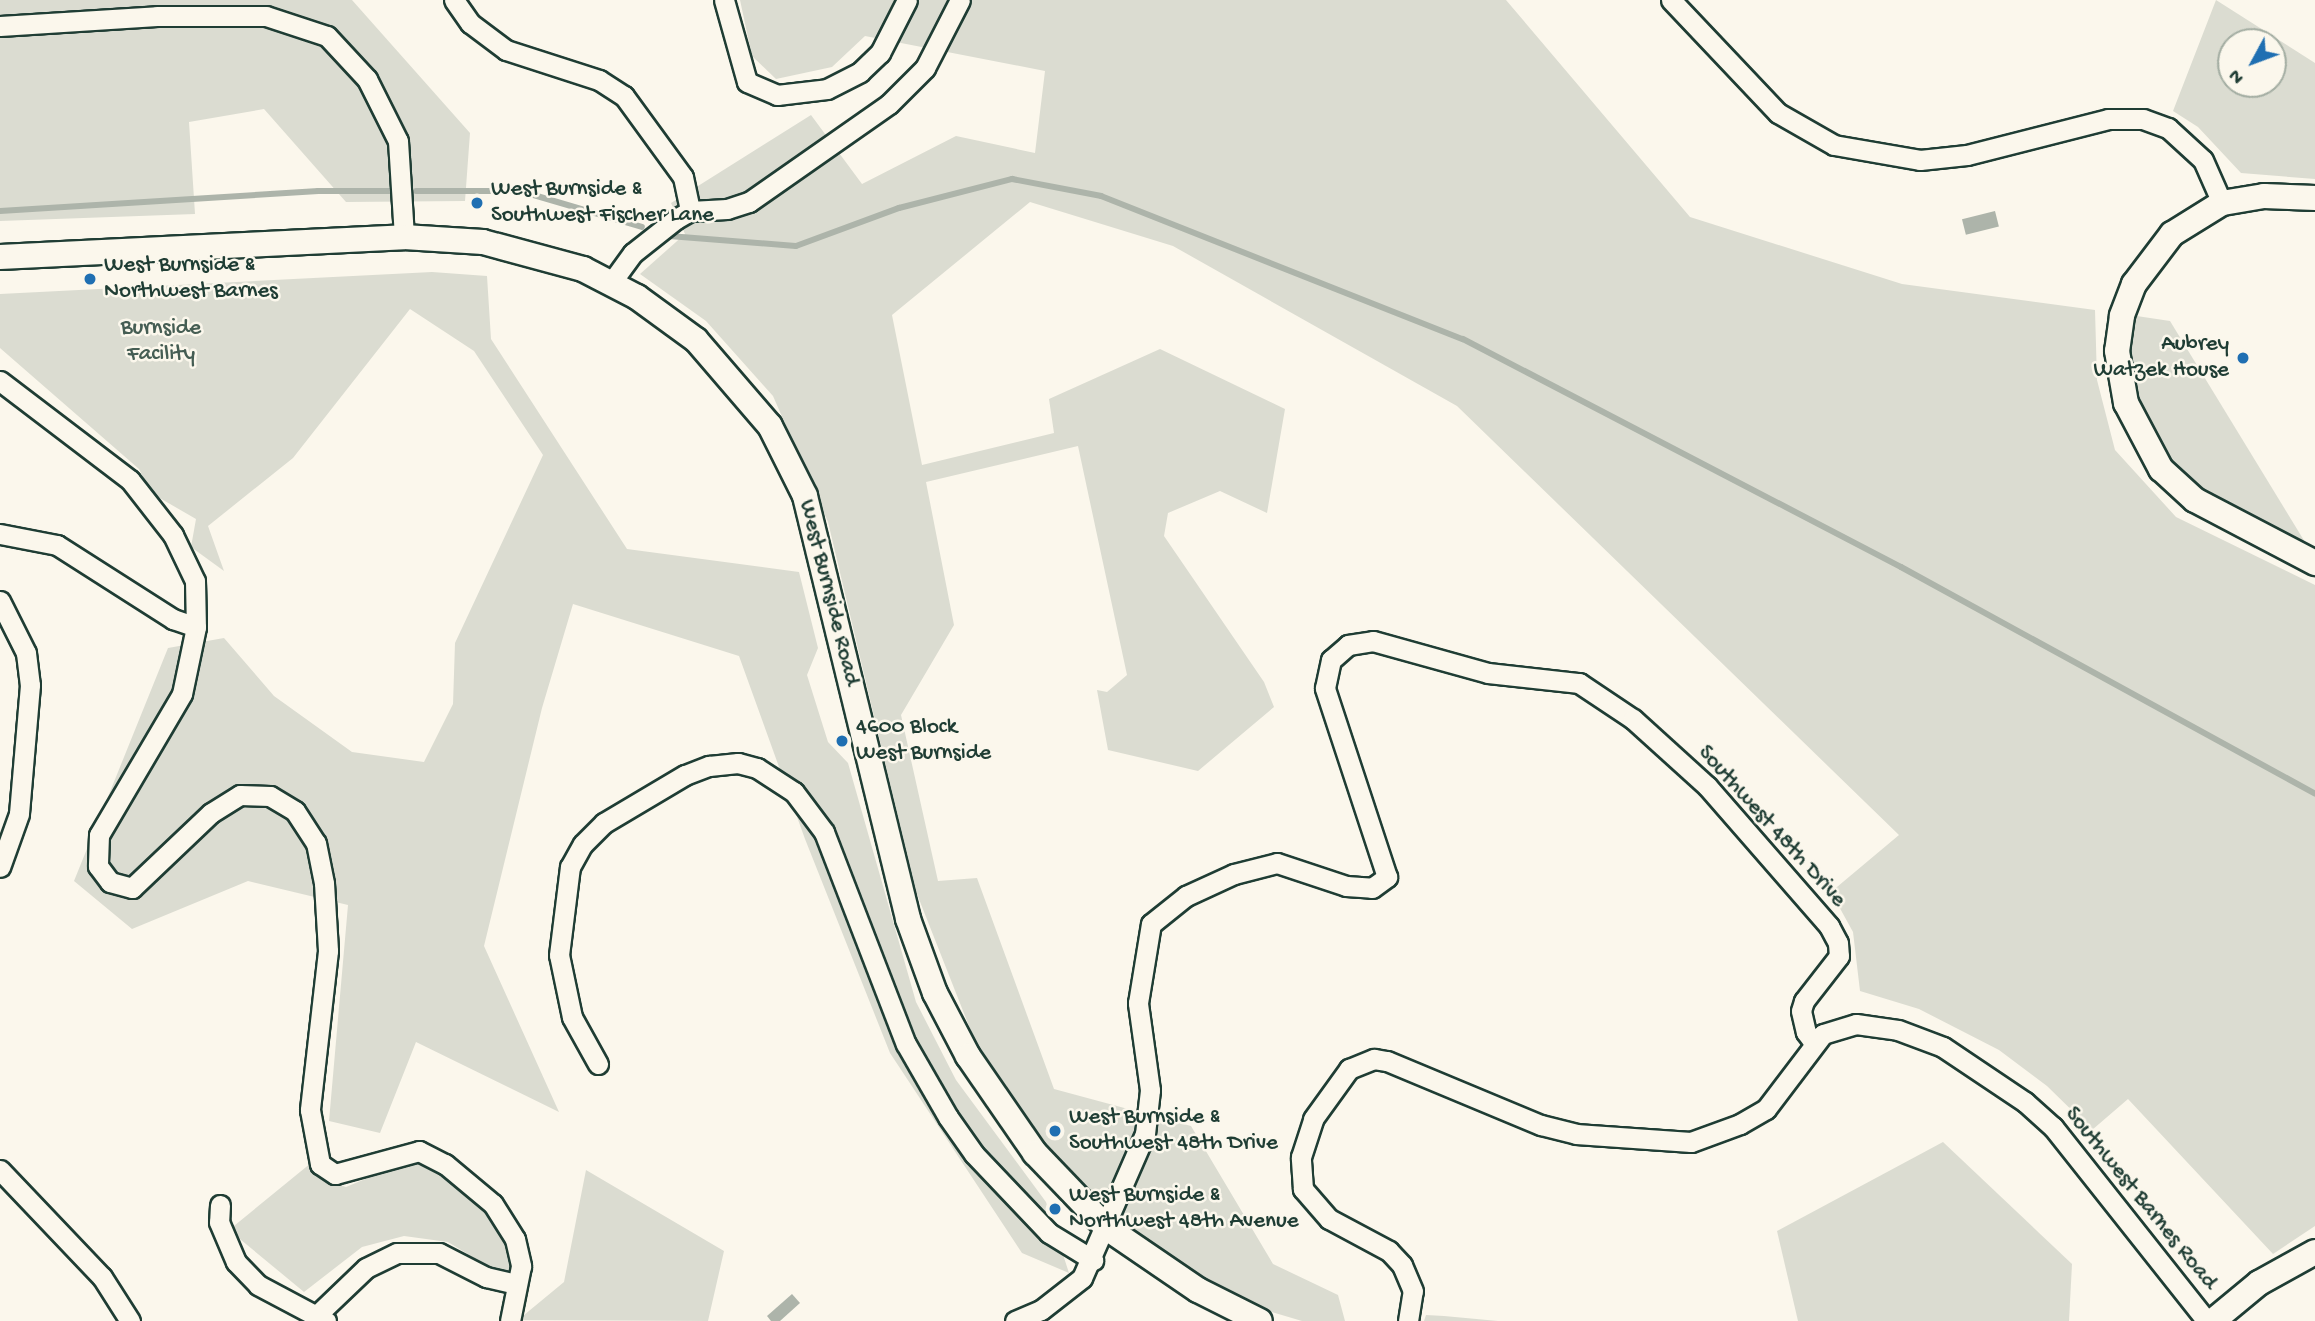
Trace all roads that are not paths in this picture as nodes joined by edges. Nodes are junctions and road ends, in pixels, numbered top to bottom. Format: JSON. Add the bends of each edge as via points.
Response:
{"nodes":[{"id":1,"x":454,"y":0,"type":"edge"},
{"id":2,"x":724,"y":0,"type":"edge"},
{"id":3,"x":907,"y":0,"type":"edge"},
{"id":4,"x":960,"y":0,"type":"edge"},
{"id":5,"x":1671,"y":0,"type":"edge"},
{"id":6,"x":0,"y":26,"type":"edge"},
{"id":7,"x":2315,"y":198,"type":"edge"},
{"id":8,"x":2222,"y":203,"type":"junction"},
{"id":9,"x":690,"y":211,"type":"junction"},
{"id":10,"x":404,"y":237,"type":"junction"},
{"id":11,"x":0,"y":257,"type":"edge"},
{"id":12,"x":611,"y":283,"type":"junction"},
{"id":13,"x":0,"y":381,"type":"edge"},
{"id":14,"x":0,"y":534,"type":"edge"},
{"id":15,"x":2315,"y":563,"type":"edge"},
{"id":16,"x":0,"y":601,"type":"edge"},
{"id":17,"x":196,"y":627,"type":"junction"},
{"id":18,"x":0,"y":867,"type":"edge"},
{"id":19,"x":1814,"y":1043,"type":"junction"},
{"id":20,"x":598,"y":1064,"type":"dead end"},
{"id":21,"x":0,"y":1170,"type":"edge"},
{"id":22,"x":220,"y":1205,"type":"dead end"},
{"id":23,"x":1107,"y":1228,"type":"junction"},
{"id":24,"x":2315,"y":1252,"type":"edge"},
{"id":25,"x":1093,"y":1260,"type":"junction"},
{"id":26,"x":516,"y":1284,"type":"junction"},
{"id":27,"x":322,"y":1318,"type":"edge"},
{"id":28,"x":130,"y":1321,"type":"edge"},
{"id":29,"x":510,"y":1321,"type":"edge"},
{"id":30,"x":1015,"y":1321,"type":"edge"},
{"id":31,"x":1260,"y":1321,"type":"edge"},
{"id":32,"x":1408,"y":1321,"type":"edge"},
{"id":33,"x":2207,"y":1321,"type":"edge"},
{"id":34,"x":2213,"y":1321,"type":"edge"}],
"edges":[{"from":1,"to":9,"type":"street","via":[[470,23],[506,50],[599,80],[624,96],[683,177]]},
{"from":2,"to":3,"type":"street","via":[[747,82],[777,95],[827,89],[860,72],[880,53]]},
{"from":4,"to":9,"type":"street","via":[[925,68],[889,104],[749,202],[727,209]]},
{"from":5,"to":8,"type":"street","via":[[1778,113],[1834,145],[1920,160],[1967,155],[2108,119],[2143,119],[2168,128],[2203,160]]},
{"from":6,"to":10,"type":"street","via":[[158,16],[265,16],[327,36],[366,79],[398,141]]},
{"from":7,"to":8,"type":"main road","via":[[2282,195]]},
{"from":8,"to":15,"type":"main road","via":[[2172,234],[2134,284],[2119,331],[2121,387],[2141,438],[2179,487]]},
{"from":9,"to":12,"type":"street","via":[[633,253]]},
{"from":10,"to":11,"type":"main road","name":"West Burnside Road"},
{"from":10,"to":12,"type":"main road","name":"West Burnside Road","via":[[516,249],[555,259]]},
{"from":12,"to":23,"type":"main road","name":"West Burnside Road","via":[[696,340],[753,401],[783,447],[814,524],[892,861],[935,993],[1013,1126]]},
{"from":13,"to":17,"type":"street","via":[[130,480],[153,506],[186,557],[195,581]]},
{"from":14,"to":17,"type":"street","via":[[57,545],[173,619]]},
{"from":16,"to":18,"type":"street","via":[[26,653],[30,685],[19,814]]},
{"from":17,"to":26,"type":"street","via":[[182,694],[99,835],[98,866],[110,882],[132,888],[211,813],[240,794],[270,796],[295,811],[316,843],[324,883],[328,951],[310,1110],[320,1164],[335,1174],[419,1152],[445,1164],[493,1205],[515,1239],[521,1266]]},
{"from":19,"to":23,"type":"street","name":"Southwest 48th Drive","via":[[1805,1032],[1801,1011],[1839,956],[1829,926],[1707,786],[1633,719],[1579,683],[1488,673],[1373,641],[1348,645],[1331,660],[1325,688],[1387,877],[1372,888],[1346,886],[1277,863],[1234,874],[1186,895],[1151,924],[1139,1003],[1150,1090],[1145,1134]]},
{"from":19,"to":32,"type":"street","name":"Southwest Barnes Road","via":[[1766,1109],[1691,1142],[1623,1139],[1541,1125],[1387,1061],[1374,1059],[1349,1069],[1313,1119],[1301,1157],[1303,1189],[1329,1219],[1389,1251],[1402,1265],[1413,1291]]},
{"from":19,"to":33,"type":"street","name":"Southwest Barnes Road","via":[[1831,1029],[1870,1024],[1943,1047],[2001,1083],[2053,1127]]},
{"from":20,"to":25,"type":"street","via":[[572,1017],[559,955],[570,867],[583,844],[604,823],[685,775],[729,764],[757,768],[794,792],[824,832],[897,1024],[948,1117],[974,1154],[1049,1233]]},
{"from":21,"to":28,"type":"street","via":[[102,1277]]},
{"from":22,"to":27,"type":"street","via":[[219,1222],[236,1262],[258,1285]]},
{"from":23,"to":25,"type":"street"},
{"from":23,"to":31,"type":"main road","name":"West Burnside Road","via":[[1198,1290]]},
{"from":24,"to":34,"type":"main road","via":[[2259,1283]]},
{"from":25,"to":30,"type":"street","via":[[1082,1278],[1062,1294]]},
{"from":26,"to":27,"type":"street","via":[[486,1277],[439,1253],[397,1253],[366,1268]]},
{"from":26,"to":29,"type":"street"}]}
